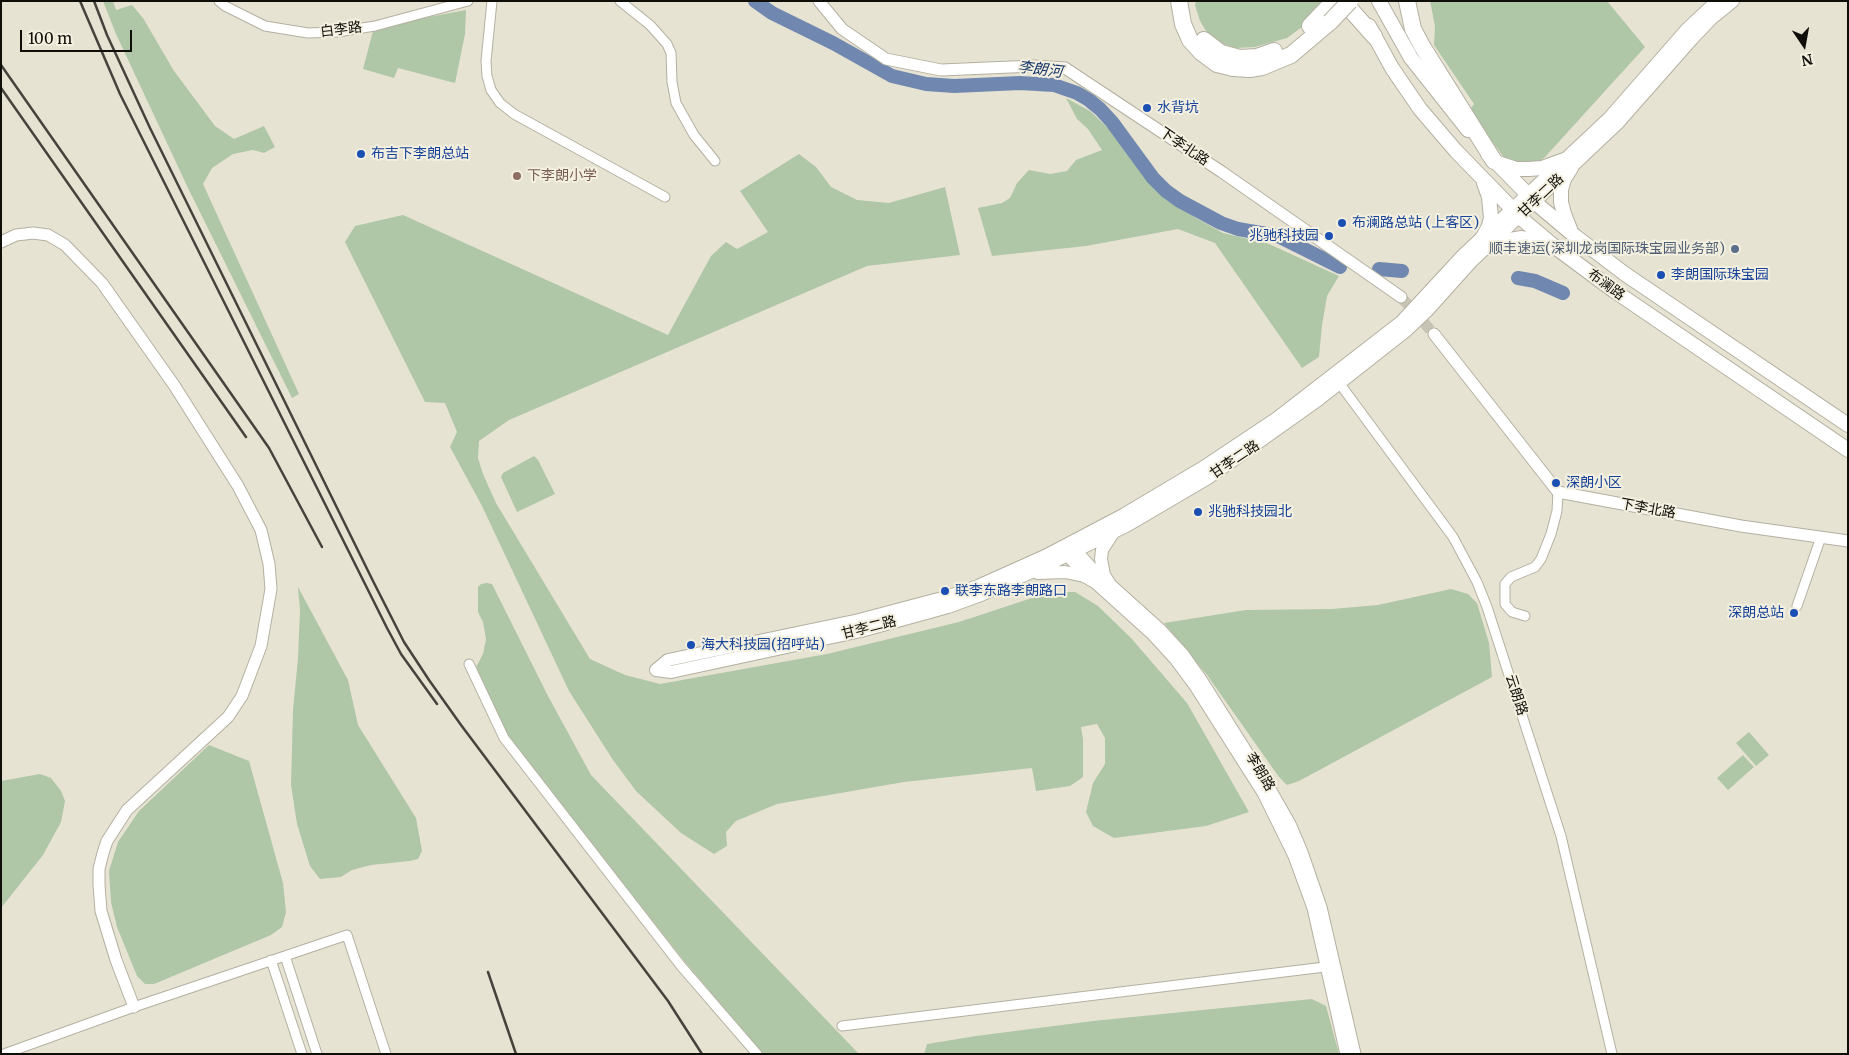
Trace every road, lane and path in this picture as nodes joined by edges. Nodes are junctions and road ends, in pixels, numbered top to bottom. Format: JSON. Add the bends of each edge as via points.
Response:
{"nodes":[{"id":1,"x":219,"y":1,"type":"edge"},
{"id":2,"x":468,"y":1,"type":"edge"},
{"id":3,"x":492,"y":1,"type":"edge"},
{"id":4,"x":620,"y":1,"type":"edge"},
{"id":5,"x":819,"y":1,"type":"edge"},
{"id":6,"x":1179,"y":1,"type":"edge"},
{"id":7,"x":1190,"y":1,"type":"edge"},
{"id":8,"x":1343,"y":1,"type":"edge"},
{"id":9,"x":1350,"y":1,"type":"edge"},
{"id":10,"x":1355,"y":1,"type":"edge"},
{"id":11,"x":1379,"y":1,"type":"edge"},
{"id":12,"x":1407,"y":1,"type":"edge"},
{"id":13,"x":1717,"y":1,"type":"edge"},
{"id":14,"x":1733,"y":1,"type":"edge"},
{"id":15,"x":1329,"y":12,"type":"edge"},
{"id":16,"x":1374,"y":36,"type":"junction"},
{"id":17,"x":715,"y":161,"type":"dead end"},
{"id":18,"x":1494,"y":161,"type":"junction"},
{"id":19,"x":1568,"y":164,"type":"junction"},
{"id":20,"x":1480,"y":176,"type":"junction"},
{"id":21,"x":666,"y":197,"type":"dead end"},
{"id":22,"x":1531,"y":198,"type":"junction"},
{"id":23,"x":1516,"y":212,"type":"junction"},
{"id":24,"x":1575,"y":236,"type":"junction"},
{"id":25,"x":1,"y":242,"type":"edge"},
{"id":26,"x":1484,"y":242,"type":"junction"},
{"id":27,"x":1555,"y":247,"type":"junction"},
{"id":28,"x":1401,"y":297,"type":"tunnel mouth"},
{"id":29,"x":1434,"y":334,"type":"tunnel mouth"},
{"id":30,"x":1337,"y":380,"type":"junction"},
{"id":31,"x":1848,"y":425,"type":"edge"},
{"id":32,"x":1848,"y":450,"type":"edge"},
{"id":33,"x":1558,"y":492,"type":"junction"},
{"id":34,"x":1113,"y":532,"type":"junction"},
{"id":35,"x":1821,"y":537,"type":"junction"},
{"id":36,"x":1848,"y":541,"type":"edge"},
{"id":37,"x":1068,"y":549,"type":"junction"},
{"id":38,"x":1023,"y":576,"type":"junction"},
{"id":39,"x":1093,"y":581,"type":"junction"},
{"id":40,"x":1109,"y":583,"type":"junction"},
{"id":41,"x":1797,"y":606,"type":"dead end"},
{"id":42,"x":1525,"y":616,"type":"dead end"},
{"id":43,"x":469,"y":664,"type":"dead end"},
{"id":44,"x":285,"y":956,"type":"junction"},
{"id":45,"x":271,"y":960,"type":"junction"},
{"id":46,"x":1331,"y":966,"type":"junction"},
{"id":47,"x":134,"y":1007,"type":"junction"},
{"id":48,"x":842,"y":1026,"type":"dead end"},
{"id":49,"x":4,"y":1054,"type":"edge"},
{"id":50,"x":302,"y":1054,"type":"edge"},
{"id":51,"x":317,"y":1054,"type":"edge"},
{"id":52,"x":386,"y":1054,"type":"edge"},
{"id":53,"x":757,"y":1054,"type":"edge"},
{"id":54,"x":1346,"y":1054,"type":"edge"},
{"id":55,"x":1355,"y":1054,"type":"edge"},
{"id":56,"x":1612,"y":1054,"type":"edge"}],
"edges":[{"from":1,"to":2,"type":"street","name":"白李路","via":[[265,26],[308,33],[374,26]]},
{"from":3,"to":21,"type":"street","via":[[487,76],[500,103],[514,114]]},
{"from":4,"to":17,"type":"street","via":[[650,25],[667,44],[671,53],[676,104],[694,135]]},
{"from":5,"to":28,"type":"street","name":"下李北路","via":[[842,29],[886,59],[941,70],[1065,68]]},
{"from":6,"to":15,"type":"highway","via":[[1190,40],[1216,64],[1233,68],[1262,67],[1291,55]]},
{"from":7,"to":15,"type":"highway","via":[[1192,18],[1199,34],[1221,53],[1240,58],[1257,57],[1276,50],[1293,41]]},
{"from":8,"to":16,"type":"highway"},
{"from":9,"to":15,"type":"highway","bridge":true},
{"from":10,"to":16,"type":"main road","name":"布澜路"},
{"from":11,"to":18,"type":"main road","name":"布澜路","via":[[1412,58]]},
{"from":12,"to":18,"type":"highway","via":[[1413,29],[1422,46]]},
{"from":13,"to":19,"type":"main road","name":"甘李二路","via":[[1687,29]]},
{"from":14,"to":19,"type":"main road","name":"甘李二路","via":[[1692,39],[1617,124]]},
{"from":16,"to":20,"type":"main road","name":"布澜路","via":[[1420,109]]},
{"from":18,"to":19,"type":"main road","via":[[1504,166],[1529,169]]},
{"from":18,"to":22,"type":"main road","name":"布澜路"},
{"from":19,"to":22,"type":"main road","name":"甘李二路"},
{"from":19,"to":24,"type":"main road","via":[[1561,202],[1568,226]]},
{"from":20,"to":23,"type":"main road","name":"布澜路"},
{"from":20,"to":26,"type":"main road","via":[[1491,209]]},
{"from":22,"to":23,"type":"main road","name":"甘李二路"},
{"from":22,"to":24,"type":"main road","name":"布澜路"},
{"from":23,"to":26,"type":"main road","name":"甘李二路"},
{"from":23,"to":27,"type":"main road","name":"布澜路"},
{"from":24,"to":31,"type":"main road","name":"布澜路"},
{"from":25,"to":47,"type":"street","via":[[33,232],[48,235],[66,245],[102,283],[174,385],[238,486],[261,530],[270,564],[271,589],[262,646],[242,696],[228,716],[127,810],[103,853],[99,877],[102,911]]},
{"from":26,"to":27,"type":"main road","via":[[1522,238],[1544,241]]},
{"from":26,"to":30,"type":"main road","name":"甘李二路","via":[[1407,330]]},
{"from":27,"to":32,"type":"main road","name":"布澜路"},
{"from":29,"to":33,"type":"street"},
{"from":30,"to":34,"type":"main road","name":"甘李二路","via":[[1284,426],[1208,478]]},
{"from":30,"to":37,"type":"main road","name":"甘李二路","via":[[1202,468]]},
{"from":30,"to":56,"type":"street","name":"云朗路","via":[[1453,537],[1488,607],[1561,836]]},
{"from":33,"to":35,"type":"street","name":"下李北路","via":[[1734,525]]},
{"from":33,"to":42,"type":"street","via":[[1551,534],[1540,559],[1535,567],[1511,577],[1505,584],[1505,604],[1512,612]]},
{"from":34,"to":37,"type":"main road","name":"甘李二路"},
{"from":34,"to":40,"type":"main road","via":[[1102,550],[1101,559],[1104,576]]},
{"from":35,"to":36,"type":"street","name":"下李北路"},
{"from":35,"to":41,"type":"street"},
{"from":37,"to":38,"type":"main road","name":"甘李二路"},
{"from":37,"to":38,"type":"main road","name":"甘李二路","via":[[946,597],[859,620],[668,660],[656,670],[671,672],[879,626],[948,607]]},
{"from":37,"to":39,"type":"street","name":"李朗路"},
{"from":37,"to":40,"type":"street","name":"李朗路"},
{"from":38,"to":39,"type":"main road","via":[[1065,572]]},
{"from":39,"to":46,"type":"street","name":"李朗路","via":[[1175,659],[1263,793],[1304,880]]},
{"from":40,"to":46,"type":"street","name":"李朗路","via":[[1160,629],[1182,654],[1270,788],[1290,824],[1312,880],[1326,925]]},
{"from":43,"to":53,"type":"street","via":[[504,738],[682,966]]},
{"from":44,"to":45,"type":"street"},
{"from":44,"to":51,"type":"street"},
{"from":44,"to":52,"type":"street","via":[[347,935]]},
{"from":45,"to":47,"type":"street"},
{"from":45,"to":50,"type":"street"},
{"from":46,"to":48,"type":"street"},
{"from":46,"to":54,"type":"street","name":"李朗路"},
{"from":46,"to":55,"type":"street","name":"李朗路"},
{"from":47,"to":49,"type":"street"}]}
